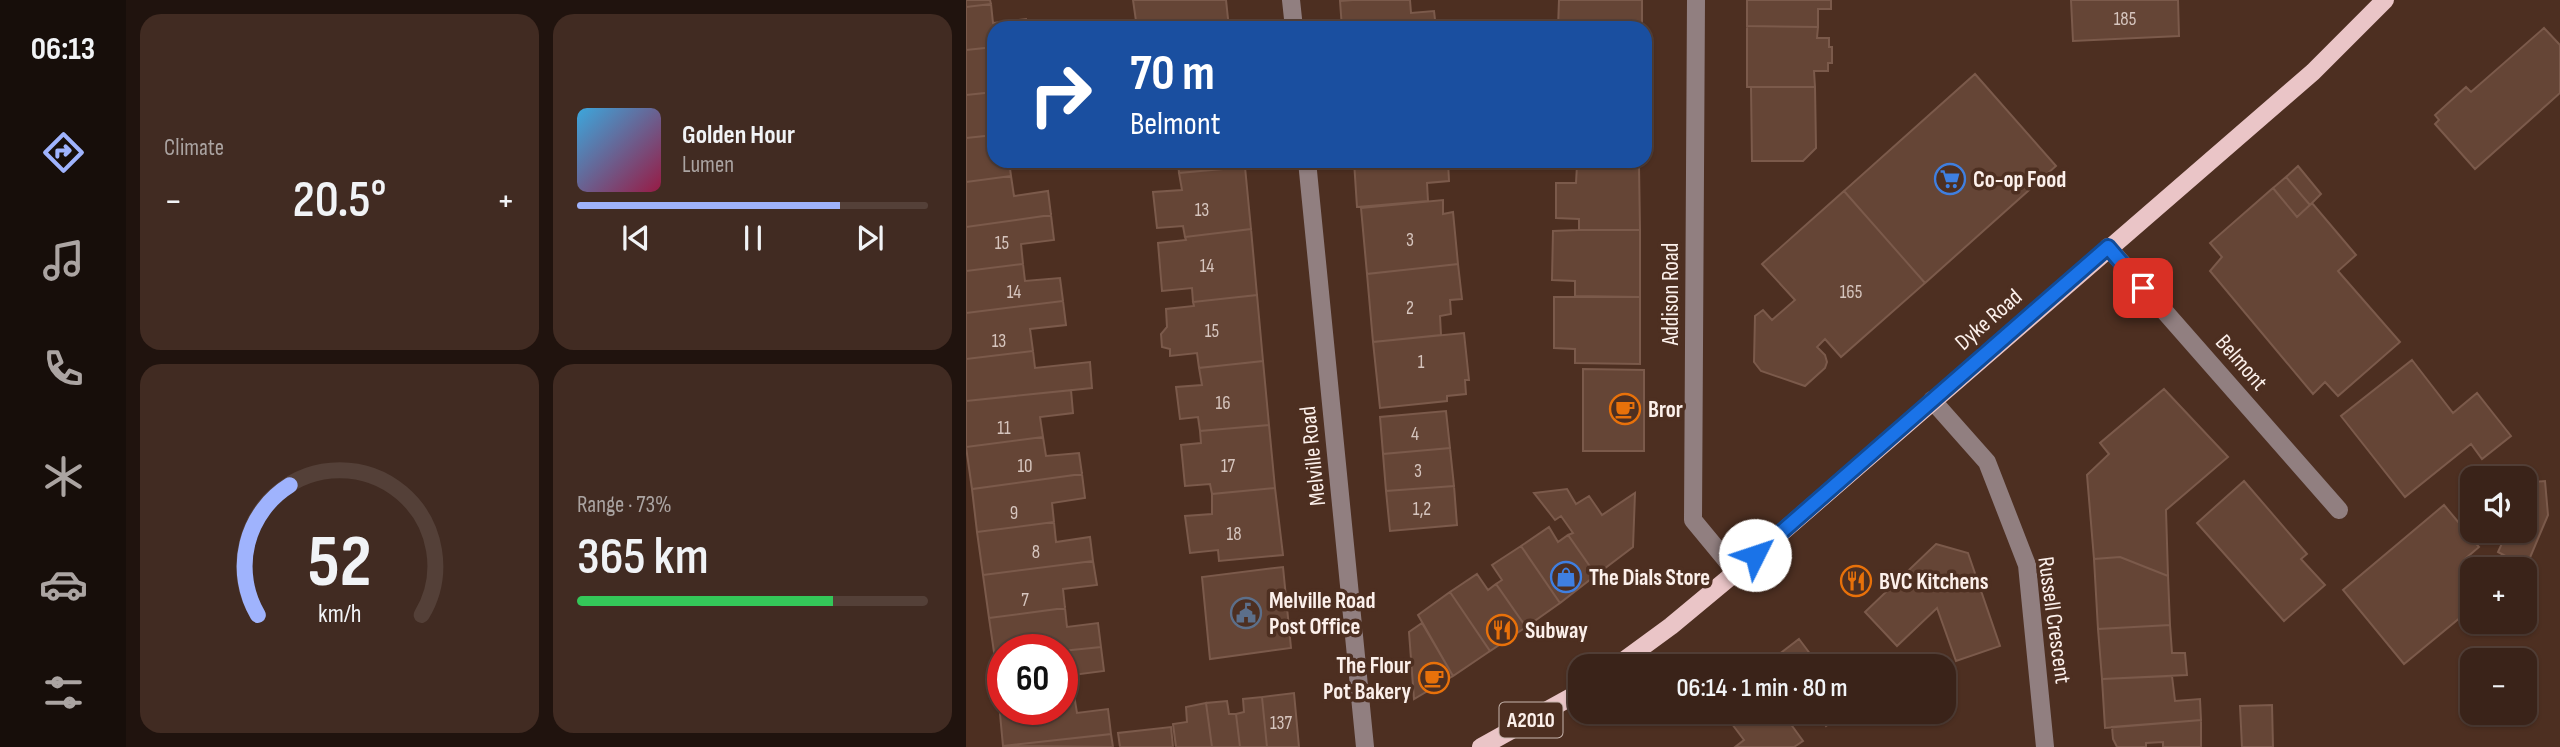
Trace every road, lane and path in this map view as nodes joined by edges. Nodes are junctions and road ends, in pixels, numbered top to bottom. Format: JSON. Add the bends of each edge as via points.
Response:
{"nodes":[{"id":1,"x":1291,"y":0,"type":"edge"},
{"id":2,"x":1696,"y":0,"type":"edge"},
{"id":3,"x":2385,"y":0,"type":"edge"},
{"id":4,"x":1293,"y":21,"type":"edge"},
{"id":5,"x":1308,"y":168,"type":"edge"},
{"id":6,"x":2108,"y":247,"type":"junction"},
{"id":7,"x":1932,"y":400,"type":"junction"},
{"id":8,"x":2339,"y":510,"type":"dead end"},
{"id":9,"x":1736,"y":572,"type":"junction"},
{"id":10,"x":1633,"y":654,"type":"edge"},
{"id":11,"x":1568,"y":699,"type":"edge"},
{"id":12,"x":1365,"y":747,"type":"edge"},
{"id":13,"x":1481,"y":747,"type":"edge"},
{"id":14,"x":2045,"y":747,"type":"edge"}],
"edges":[{"from":1,"to":4,"type":"street"},
{"from":2,"to":9,"type":"street","name":"Addison Road","via":[[1693,520]]},
{"from":3,"to":6,"type":"main road","name":"Dyke Road","via":[[2313,72]]},
{"from":5,"to":12,"type":"street","name":"Melville Road"},
{"from":6,"to":7,"type":"main road","name":"Dyke Road"},
{"from":6,"to":8,"type":"street","name":"Belmont"},
{"from":7,"to":9,"type":"main road","name":"Dyke Road"},
{"from":7,"to":14,"type":"street","name":"Russell Crescent","via":[[1987,462],[2027,565]]},
{"from":9,"to":10,"type":"main road","name":"Dyke Road"},
{"from":11,"to":13,"type":"main road","number":"A2010"}]}
